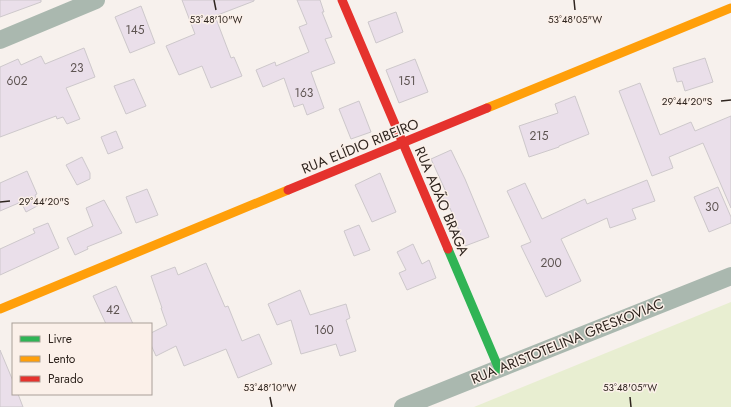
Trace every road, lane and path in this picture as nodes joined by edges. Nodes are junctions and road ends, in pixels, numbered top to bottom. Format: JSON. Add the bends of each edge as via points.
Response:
{"nodes":[{"id":1,"x":96,"y":0,"type":"edge"},
{"id":2,"x":342,"y":0,"type":"edge"},
{"id":3,"x":60,"y":7,"type":"edge"},
{"id":4,"x":731,"y":8,"type":"edge"},
{"id":5,"x":0,"y":40,"type":"edge"},
{"id":6,"x":403,"y":143,"type":"junction"},
{"id":7,"x":731,"y":276,"type":"edge"},
{"id":8,"x":0,"y":309,"type":"edge"},
{"id":9,"x":499,"y":369,"type":"junction"},
{"id":10,"x":403,"y":407,"type":"edge"}],
"edges":[{"from":1,"to":3,"type":"street"},
{"from":2,"to":6,"type":"street","name":"RUA ADÃO BRAGA"},
{"from":3,"to":5,"type":"street"},
{"from":4,"to":6,"type":"street","name":"RUA ELÍDIO RIBEIRO"},
{"from":6,"to":8,"type":"street","name":"RUA ELÍDIO RIBEIRO"},
{"from":6,"to":9,"type":"street","name":"RUA ADÃO BRAGA"},
{"from":7,"to":9,"type":"street","name":"RUA ARISTOTELINA GRESKOVIAC"},
{"from":9,"to":10,"type":"street","name":"RUA ARISTOTELINA GRESKOVIAC"}]}
